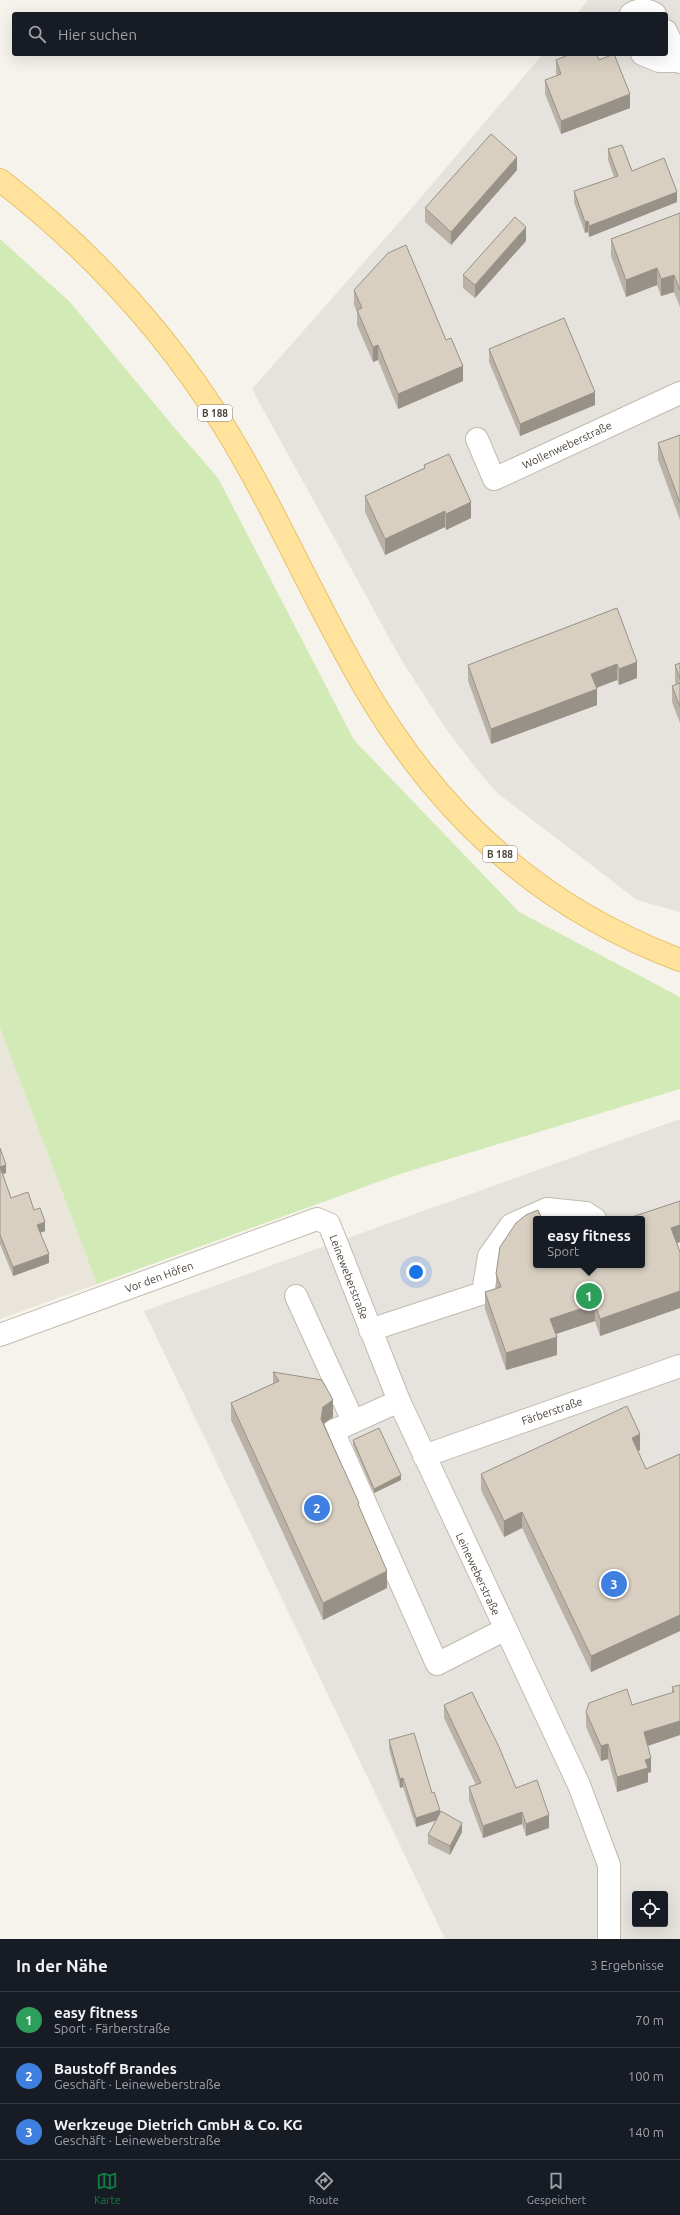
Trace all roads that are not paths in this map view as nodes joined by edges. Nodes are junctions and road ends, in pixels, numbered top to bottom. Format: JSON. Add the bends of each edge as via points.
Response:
{"nodes":[{"id":1,"x":655,"y":0,"type":"edge"},
{"id":2,"x":635,"y":12,"type":"edge"},
{"id":3,"x":652,"y":12,"type":"edge"},
{"id":4,"x":658,"y":12,"type":"edge"},
{"id":5,"x":668,"y":35,"type":"edge"},
{"id":6,"x":647,"y":56,"type":"edge"},
{"id":7,"x":680,"y":62,"type":"edge"},
{"id":8,"x":0,"y":180,"type":"edge"},
{"id":9,"x":680,"y":393,"type":"edge"},
{"id":10,"x":477,"y":439,"type":"dead end"},
{"id":11,"x":680,"y":960,"type":"edge"},
{"id":12,"x":590,"y":1216,"type":"edge"},
{"id":13,"x":317,"y":1219,"type":"joint"},
{"id":14,"x":296,"y":1296,"type":"dead end"},
{"id":15,"x":370,"y":1330,"type":"junction"},
{"id":16,"x":0,"y":1333,"type":"edge"},
{"id":17,"x":680,"y":1366,"type":"edge"},
{"id":18,"x":399,"y":1401,"type":"junction"},
{"id":19,"x":353,"y":1421,"type":"junction"},
{"id":20,"x":424,"y":1456,"type":"junction"},
{"id":21,"x":504,"y":1630,"type":"junction"},
{"id":22,"x":609,"y":1939,"type":"edge"}],
"edges":[{"from":1,"to":4,"type":"street"},
{"from":2,"to":3,"type":"street"},
{"from":5,"to":7,"type":"street"},
{"from":6,"to":7,"type":"street","via":[[659,61]]},
{"from":8,"to":11,"type":"main road","number":"B 188","via":[[48,219],[104,273],[155,331],[188,374],[243,459],[368,692],[406,752],[451,807],[502,857],[559,900],[621,935]]},
{"from":9,"to":10,"type":"street","name":"Wollenweberstraße","via":[[494,479]]},
{"from":12,"to":15,"type":"street","via":[[586,1213],[547,1209],[512,1225],[489,1256],[483,1292]]},
{"from":13,"to":15,"type":"street","name":"Leineweberstraße","via":[[329,1224]]},
{"from":13,"to":16,"type":"street","name":"Vor den Höfen"},
{"from":14,"to":19,"type":"street"},
{"from":15,"to":18,"type":"street","name":"Leineweberstraße"},
{"from":17,"to":20,"type":"street","name":"Färberstraße"},
{"from":18,"to":19,"type":"street"},
{"from":18,"to":20,"type":"street","name":"Leineweberstraße"},
{"from":19,"to":21,"type":"street","via":[[333,1430],[437,1664]]},
{"from":20,"to":21,"type":"street","name":"Leineweberstraße"},
{"from":21,"to":22,"type":"street","name":"Leineweberstraße","via":[[579,1785],[609,1865]]}]}
